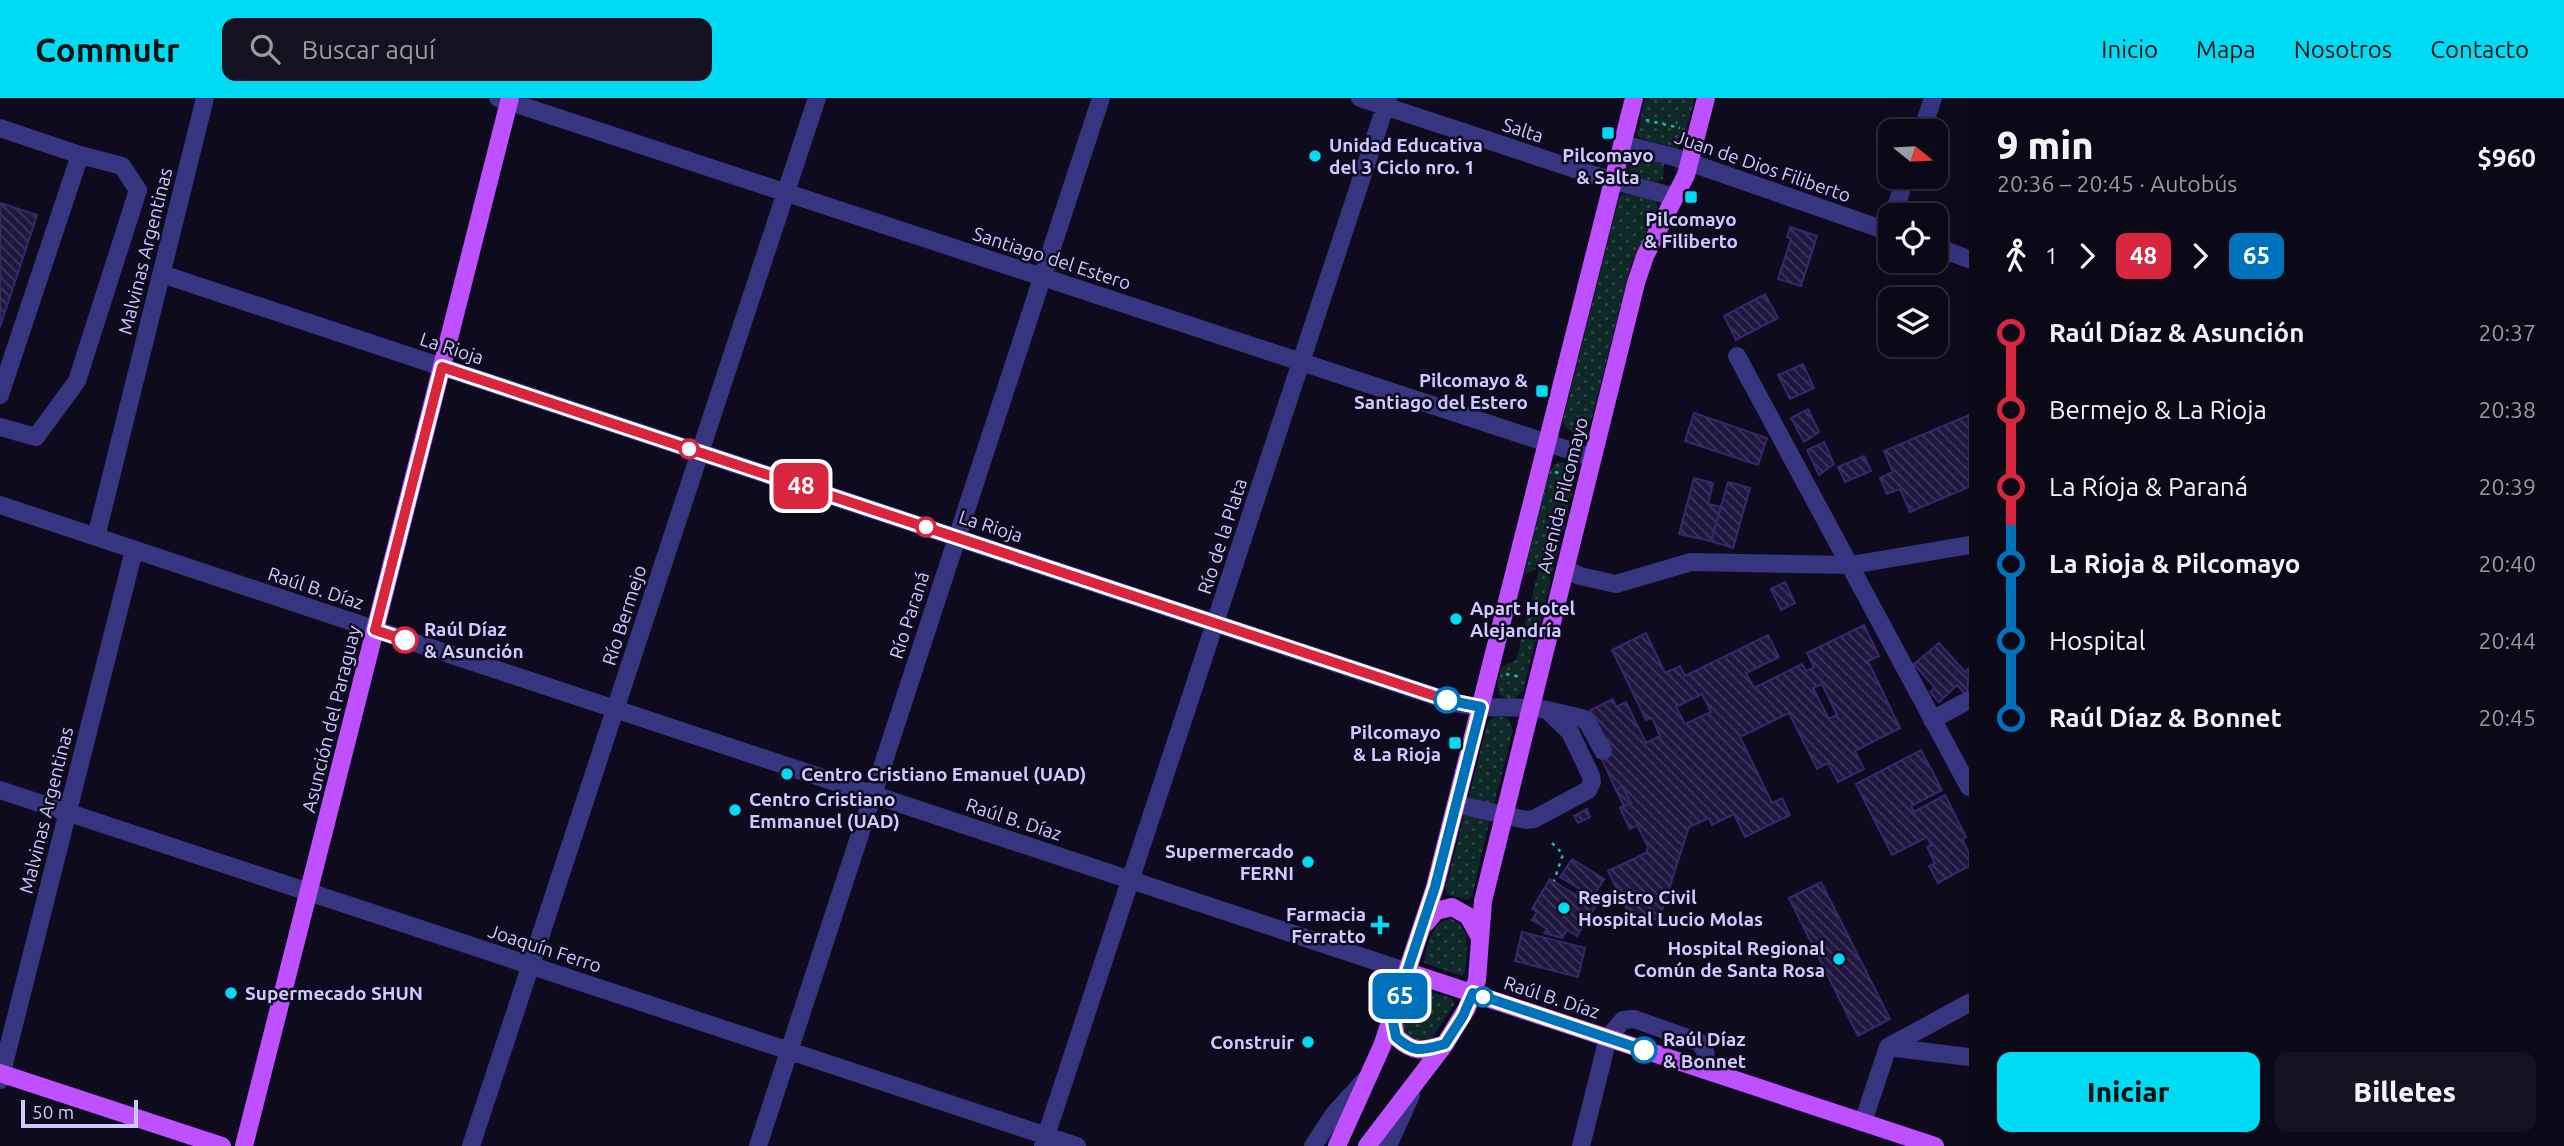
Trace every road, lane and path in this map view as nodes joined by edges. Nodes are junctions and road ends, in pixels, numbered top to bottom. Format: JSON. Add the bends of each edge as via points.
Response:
{"nodes":[{"id":1,"x":205,"y":98,"type":"edge"},
{"id":2,"x":817,"y":98,"type":"edge"},
{"id":3,"x":1101,"y":98,"type":"edge"},
{"id":4,"x":1360,"y":98,"type":"edge"},
{"id":5,"x":1634,"y":98,"type":"edge"},
{"id":6,"x":1706,"y":98,"type":"edge"},
{"id":7,"x":1933,"y":98,"type":"edge"},
{"id":8,"x":506,"y":99,"type":"edge"},
{"id":9,"x":1387,"y":102,"type":"edge"},
{"id":10,"x":1640,"y":118,"type":"dead end"},
{"id":11,"x":1926,"y":119,"type":"edge"},
{"id":12,"x":0,"y":128,"type":"edge"},
{"id":13,"x":1687,"y":130,"type":"dead end"},
{"id":14,"x":1622,"y":144,"type":"junction"},
{"id":15,"x":80,"y":155,"type":"junction"},
{"id":16,"x":1689,"y":163,"type":"junction"},
{"id":17,"x":1613,"y":181,"type":"junction"},
{"id":18,"x":786,"y":192,"type":"junction"},
{"id":19,"x":1675,"y":197,"type":"junction"},
{"id":20,"x":1878,"y":221,"type":"edge"},
{"id":21,"x":1948,"y":251,"type":"edge"},
{"id":22,"x":1969,"y":259,"type":"edge"},
{"id":23,"x":162,"y":274,"type":"junction"},
{"id":24,"x":1042,"y":277,"type":"junction"},
{"id":25,"x":1737,"y":356,"type":"dead end"},
{"id":26,"x":1301,"y":362,"type":"junction"},
{"id":27,"x":442,"y":367,"type":"junction"},
{"id":28,"x":0,"y":395,"type":"edge"},
{"id":29,"x":0,"y":427,"type":"edge"},
{"id":30,"x":1547,"y":443,"type":"junction"},
{"id":31,"x":700,"y":452,"type":"junction"},
{"id":32,"x":1593,"y":458,"type":"junction"},
{"id":33,"x":1550,"y":470,"type":"dead end"},
{"id":34,"x":1576,"y":478,"type":"dead end"},
{"id":35,"x":0,"y":505,"type":"edge"},
{"id":36,"x":96,"y":537,"type":"junction"},
{"id":37,"x":957,"y":537,"type":"junction"},
{"id":38,"x":1969,"y":545,"type":"edge"},
{"id":39,"x":134,"y":550,"type":"junction"},
{"id":40,"x":1850,"y":565,"type":"junction"},
{"id":41,"x":1565,"y":569,"type":"junction"},
{"id":42,"x":1216,"y":623,"type":"junction"},
{"id":43,"x":375,"y":630,"type":"junction"},
{"id":44,"x":1500,"y":672,"type":"dead end"},
{"id":45,"x":1525,"y":679,"type":"dead end"},
{"id":46,"x":1969,"y":700,"type":"edge"},
{"id":47,"x":1481,"y":707,"type":"junction"},
{"id":48,"x":615,"y":709,"type":"junction"},
{"id":49,"x":1538,"y":709,"type":"junction"},
{"id":50,"x":1932,"y":720,"type":"junction"},
{"id":51,"x":1603,"y":751,"type":"dead end"},
{"id":52,"x":1969,"y":787,"type":"edge"},
{"id":53,"x":0,"y":790,"type":"edge"},
{"id":54,"x":873,"y":794,"type":"junction"},
{"id":55,"x":1456,"y":804,"type":"junction"},
{"id":56,"x":67,"y":812,"type":"junction"},
{"id":57,"x":1504,"y":816,"type":"junction"},
{"id":58,"x":1552,"y":843,"type":"dead end"},
{"id":59,"x":1130,"y":880,"type":"junction"},
{"id":60,"x":1554,"y":881,"type":"dead end"},
{"id":61,"x":309,"y":892,"type":"junction"},
{"id":62,"x":1423,"y":928,"type":"junction"},
{"id":63,"x":1478,"y":938,"type":"junction"},
{"id":64,"x":531,"y":965,"type":"junction"},
{"id":65,"x":1408,"y":972,"type":"junction"},
{"id":66,"x":1473,"y":993,"type":"junction"},
{"id":67,"x":1969,"y":1003,"type":"edge"},
{"id":68,"x":1392,"y":1017,"type":"junction"},
{"id":69,"x":1608,"y":1038,"type":"junction"},
{"id":70,"x":1445,"y":1044,"type":"junction"},
{"id":71,"x":1888,"y":1047,"type":"junction"},
{"id":72,"x":789,"y":1051,"type":"junction"},
{"id":73,"x":1969,"y":1057,"type":"edge"},
{"id":74,"x":1706,"y":1070,"type":"junction"},
{"id":75,"x":1,"y":1075,"type":"edge"},
{"id":76,"x":1369,"y":1076,"type":"junction"},
{"id":77,"x":1417,"y":1081,"type":"junction"},
{"id":78,"x":1863,"y":1122,"type":"junction"},
{"id":79,"x":1044,"y":1141,"type":"edge"},
{"id":80,"x":222,"y":1146,"type":"edge"},
{"id":81,"x":244,"y":1146,"type":"edge"},
{"id":82,"x":471,"y":1146,"type":"edge"},
{"id":83,"x":758,"y":1146,"type":"edge"},
{"id":84,"x":1077,"y":1146,"type":"edge"},
{"id":85,"x":1312,"y":1146,"type":"edge"},
{"id":86,"x":1337,"y":1146,"type":"edge"},
{"id":87,"x":1367,"y":1146,"type":"edge"},
{"id":88,"x":1388,"y":1146,"type":"edge"},
{"id":89,"x":1581,"y":1146,"type":"edge"},
{"id":90,"x":1933,"y":1146,"type":"edge"}],
"edges":[{"from":1,"to":23,"type":"street","name":"Malvinas Argentinas"},
{"from":2,"to":18,"type":"street","name":"Río Bermejo"},
{"from":3,"to":24,"type":"street","name":"Río Paraná"},
{"from":4,"to":9,"type":"street","name":"Salta"},
{"from":5,"to":14,"type":"main road","name":"Avenida Pilcomayo"},
{"from":6,"to":16,"type":"main road","name":"Avenida Pilcomayo"},
{"from":7,"to":11,"type":"street"},
{"from":8,"to":18,"type":"street","name":"Santiago del Estero"},
{"from":8,"to":27,"type":"main road","name":"Asunción del Paraguay"},
{"from":9,"to":17,"type":"street","name":"Salta"},
{"from":9,"to":26,"type":"street","name":"Río de la Plata"},
{"from":10,"to":13,"type":"path"},
{"from":12,"to":15,"type":"street"},
{"from":14,"to":16,"type":"street","name":"Juan de Dios Filiberto"},
{"from":14,"to":17,"type":"main road","name":"Avenida Pilcomayo"},
{"from":15,"to":28,"type":"street"},
{"from":15,"to":29,"type":"street","via":[[122,166],[138,190],[77,381],[36,437]]},
{"from":16,"to":19,"type":"main road","name":"Avenida Pilcomayo"},
{"from":16,"to":20,"type":"street","name":"Juan de Dios Filiberto"},
{"from":17,"to":19,"type":"street","name":"Salta"},
{"from":17,"to":30,"type":"main road","name":"Avenida Pilcomayo"},
{"from":18,"to":24,"type":"street","name":"Santiago del Estero"},
{"from":18,"to":31,"type":"street","name":"Río Bermejo"},
{"from":19,"to":32,"type":"main road","name":"Avenida Pilcomayo","via":[[1642,265]]},
{"from":21,"to":22,"type":"street"},
{"from":23,"to":27,"type":"street","name":"La Rioja"},
{"from":23,"to":36,"type":"street","name":"Malvinas Argentinas"},
{"from":24,"to":26,"type":"street","name":"Santiago del Estero"},
{"from":24,"to":37,"type":"street","name":"Río Paraná"},
{"from":25,"to":40,"type":"street"},
{"from":26,"to":30,"type":"street","name":"Santiago del Estero"},
{"from":26,"to":42,"type":"street","name":"Río de la Plata"},
{"from":27,"to":31,"type":"street","name":"La Rioja"},
{"from":27,"to":43,"type":"main road","name":"Asunción del Paraguay"},
{"from":30,"to":32,"type":"street","name":"Santiago del Estero"},
{"from":30,"to":47,"type":"main road","name":"Avenida Pilcomayo"},
{"from":31,"to":37,"type":"street","name":"La Rioja"},
{"from":31,"to":48,"type":"street","name":"Río Bermejo"},
{"from":32,"to":41,"type":"main road","name":"Avenida Pilcomayo"},
{"from":33,"to":34,"type":"path"},
{"from":35,"to":36,"type":"street","name":"Raúl B. Díaz"},
{"from":36,"to":39,"type":"street","name":"Raúl B. Díaz"},
{"from":37,"to":42,"type":"street","name":"La Rioja"},
{"from":37,"to":54,"type":"street","name":"Río Paraná"},
{"from":38,"to":40,"type":"street"},
{"from":39,"to":43,"type":"street","name":"Raúl B. Díaz"},
{"from":39,"to":56,"type":"street","name":"Malvinas Argentinas"},
{"from":40,"to":41,"type":"street","via":[[1691,562],[1616,584]]},
{"from":40,"to":50,"type":"street"},
{"from":41,"to":49,"type":"main road","name":"Avenida Pilcomayo"},
{"from":42,"to":47,"type":"street","name":"La Rioja","via":[[1455,703]]},
{"from":42,"to":59,"type":"street","name":"Río de la Plata"},
{"from":43,"to":48,"type":"street","name":"Raúl B. Díaz"},
{"from":43,"to":61,"type":"main road","name":"Asunción del Paraguay"},
{"from":44,"to":45,"type":"path"},
{"from":46,"to":50,"type":"street"},
{"from":47,"to":49,"type":"street","name":"La Rioja"},
{"from":47,"to":55,"type":"main road","name":"Avenida Pilcomayo"},
{"from":48,"to":54,"type":"street","name":"Raúl B. Díaz"},
{"from":48,"to":64,"type":"street","name":"Río Bermejo"},
{"from":49,"to":51,"type":"street","name":"La Rioja","via":[[1585,720]]},
{"from":49,"to":57,"type":"main road","name":"Avenida Pilcomayo"},
{"from":49,"to":57,"type":"street","via":[[1572,735],[1591,785],[1583,794],[1534,819]]},
{"from":50,"to":52,"type":"street"},
{"from":53,"to":56,"type":"street","name":"Joaquín Ferro"},
{"from":54,"to":59,"type":"street","name":"Raúl B. Díaz"},
{"from":54,"to":72,"type":"street","name":"Río Paraná"},
{"from":55,"to":57,"type":"street"},
{"from":55,"to":62,"type":"main road","name":"Avenida Pilcomayo"},
{"from":56,"to":61,"type":"street","name":"Joaquín Ferro"},
{"from":56,"to":75,"type":"street","name":"Malvinas Argentinas"},
{"from":57,"to":63,"type":"main road","name":"Avenida Pilcomayo"},
{"from":58,"to":60,"type":"path","via":[[1563,854]]},
{"from":59,"to":65,"type":"street","name":"Raúl B. Díaz"},
{"from":59,"to":79,"type":"street","name":"Río de la Plata"},
{"from":61,"to":64,"type":"street","name":"Joaquín Ferro"},
{"from":61,"to":81,"type":"main road","name":"Asunción del Paraguay"},
{"from":62,"to":63,"type":"main road","via":[[1436,911],[1452,907],[1468,916]]},
{"from":62,"to":65,"type":"main road","name":"Avenida Pilcomayo"},
{"from":63,"to":66,"type":"main road","name":"Avenida Pilcomayo"},
{"from":64,"to":72,"type":"street","name":"Joaquín Ferro"},
{"from":64,"to":82,"type":"street","name":"Río Bermejo"},
{"from":65,"to":66,"type":"main road","name":"Raúl B. Díaz"},
{"from":65,"to":68,"type":"main road","name":"Avenida Pilcomayo"},
{"from":66,"to":69,"type":"main road","name":"Raúl B. Díaz"},
{"from":66,"to":70,"type":"main road","name":"Avenida Pilcomayo"},
{"from":67,"to":71,"type":"street"},
{"from":68,"to":70,"type":"main road","via":[[1396,1037],[1407,1046],[1420,1051]]},
{"from":68,"to":76,"type":"main road","name":"Avenida Pilcomayo"},
{"from":69,"to":74,"type":"main road","name":"Raúl B. Díaz"},
{"from":69,"to":74,"type":"street","via":[[1623,1020],[1634,1019],[1699,1042],[1705,1050]]},
{"from":69,"to":89,"type":"street"},
{"from":70,"to":77,"type":"main road","name":"Avenida Pilcomayo"},
{"from":71,"to":73,"type":"street"},
{"from":71,"to":78,"type":"street"},
{"from":72,"to":79,"type":"street","name":"Joaquín Ferro"},
{"from":72,"to":83,"type":"street","name":"Río Paraná"},
{"from":74,"to":78,"type":"main road","name":"Raúl B. Díaz"},
{"from":75,"to":80,"type":"main road"},
{"from":76,"to":85,"type":"street"},
{"from":76,"to":86,"type":"main road","name":"Avenida Pilcomayo"},
{"from":77,"to":87,"type":"main road","name":"Avenida Pilcomayo"},
{"from":77,"to":88,"type":"street"},
{"from":78,"to":90,"type":"main road","name":"Raúl B. Díaz"},
{"from":79,"to":84,"type":"street","name":"Joaquín Ferro"}]}
